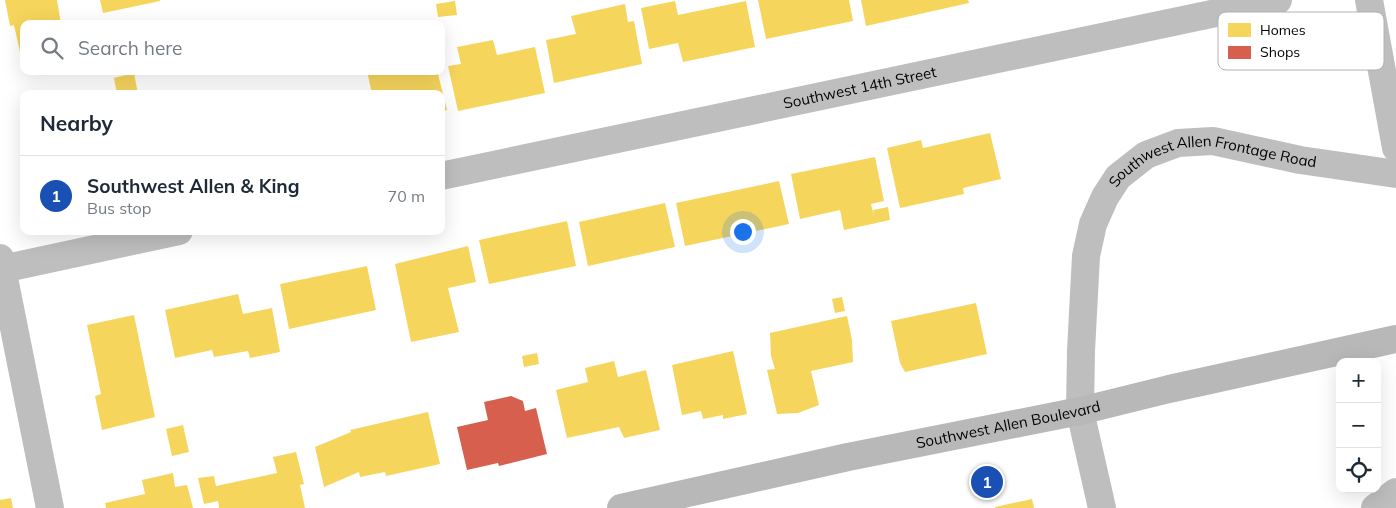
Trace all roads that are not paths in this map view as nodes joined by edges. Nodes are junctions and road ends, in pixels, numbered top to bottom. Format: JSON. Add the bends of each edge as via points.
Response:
{"nodes":[{"id":1,"x":1278,"y":0,"type":"edge"},
{"id":2,"x":1221,"y":12,"type":"edge"},
{"id":3,"x":1218,"y":13,"type":"edge"},
{"id":4,"x":1382,"y":70,"type":"edge"},
{"id":5,"x":1396,"y":148,"type":"edge"},
{"id":6,"x":1396,"y":174,"type":"edge"},
{"id":7,"x":445,"y":175,"type":"edge"},
{"id":8,"x":157,"y":235,"type":"edge"},
{"id":9,"x":1,"y":263,"type":"edge"},
{"id":10,"x":1396,"y":339,"type":"edge"},
{"id":11,"x":1080,"y":411,"type":"junction"},
{"id":12,"x":1396,"y":492,"type":"edge"},
{"id":13,"x":50,"y":508,"type":"edge"},
{"id":14,"x":621,"y":508,"type":"edge"},
{"id":15,"x":1102,"y":508,"type":"edge"},
{"id":16,"x":1375,"y":508,"type":"edge"}],
"edges":[{"from":1,"to":2,"type":"street","name":"Southwest 14th Street"},
{"from":3,"to":7,"type":"street","name":"Southwest 14th Street"},
{"from":4,"to":5,"type":"street"},
{"from":6,"to":11,"type":"street","name":"Southwest Allen Frontage Road","via":[[1300,160],[1213,141],[1178,143],[1146,155],[1118,177],[1093,224],[1086,256]]},
{"from":8,"to":9,"type":"street"},
{"from":9,"to":13,"type":"street"},
{"from":10,"to":11,"type":"main road","name":"Southwest Allen Boulevard"},
{"from":11,"to":14,"type":"main road","name":"Southwest Allen Boulevard","via":[[848,457]]},
{"from":11,"to":15,"type":"street","name":"Southwest Allen Frontage Road"},
{"from":12,"to":16,"type":"street"}]}
